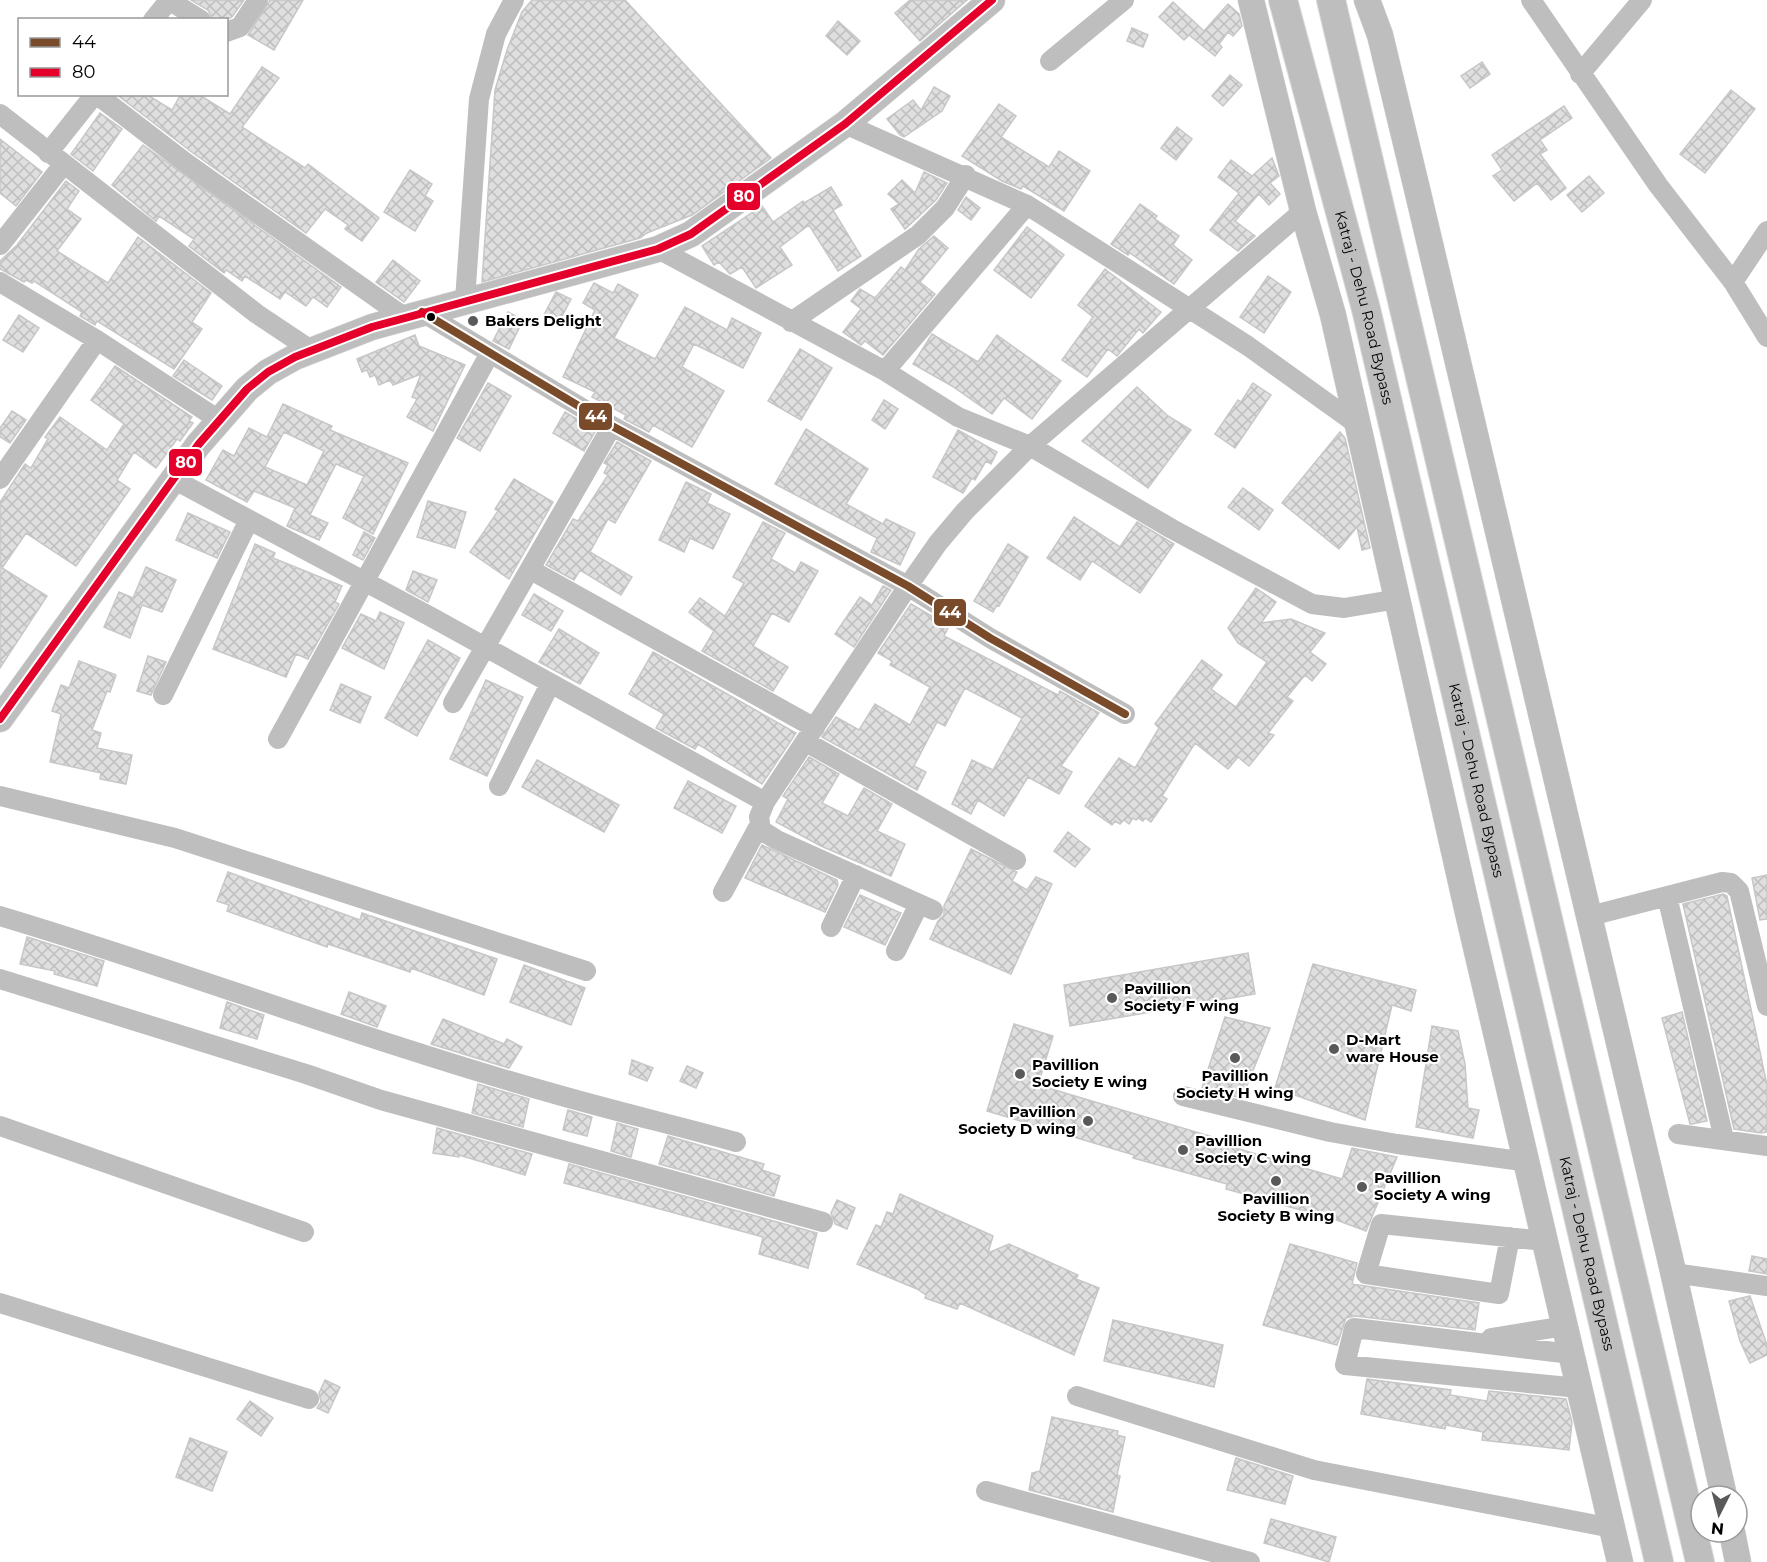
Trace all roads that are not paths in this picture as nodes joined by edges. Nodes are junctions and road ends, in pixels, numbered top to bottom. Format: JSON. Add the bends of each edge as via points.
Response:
{"nodes":[{"id":1,"x":258,"y":0,"type":"edge"},
{"id":2,"x":514,"y":0,"type":"edge"},
{"id":3,"x":992,"y":0,"type":"edge"},
{"id":4,"x":1124,"y":0,"type":"edge"},
{"id":5,"x":1251,"y":0,"type":"edge"},
{"id":6,"x":1283,"y":0,"type":"edge"},
{"id":7,"x":1331,"y":0,"type":"edge"},
{"id":8,"x":1367,"y":0,"type":"edge"},
{"id":9,"x":1531,"y":0,"type":"edge"},
{"id":10,"x":1642,"y":0,"type":"edge"},
{"id":11,"x":155,"y":18,"type":"edge"},
{"id":12,"x":198,"y":18,"type":"edge"},
{"id":13,"x":228,"y":31,"type":"edge"},
{"id":14,"x":1050,"y":61,"type":"dead end"},
{"id":15,"x":1580,"y":74,"type":"junction"},
{"id":16,"x":95,"y":96,"type":"edge"},
{"id":17,"x":99,"y":96,"type":"edge"},
{"id":18,"x":0,"y":114,"type":"edge"},
{"id":19,"x":845,"y":124,"type":"junction"},
{"id":20,"x":56,"y":159,"type":"junction"},
{"id":21,"x":966,"y":176,"type":"junction"},
{"id":22,"x":1027,"y":205,"type":"junction"},
{"id":23,"x":1303,"y":211,"type":"junction"},
{"id":24,"x":1767,"y":231,"type":"edge"},
{"id":25,"x":0,"y":244,"type":"edge"},
{"id":26,"x":658,"y":249,"type":"junction"},
{"id":27,"x":0,"y":282,"type":"edge"},
{"id":28,"x":1732,"y":282,"type":"junction"},
{"id":29,"x":465,"y":300,"type":"junction"},
{"id":30,"x":1188,"y":309,"type":"junction"},
{"id":31,"x":413,"y":314,"type":"junction"},
{"id":32,"x":791,"y":322,"type":"junction"},
{"id":33,"x":1767,"y":337,"type":"edge"},
{"id":34,"x":97,"y":340,"type":"junction"},
{"id":35,"x":311,"y":350,"type":"junction"},
{"id":36,"x":490,"y":353,"type":"junction"},
{"id":37,"x":885,"y":371,"type":"junction"},
{"id":38,"x":219,"y":420,"type":"junction"},
{"id":39,"x":1358,"y":425,"type":"junction"},
{"id":40,"x":612,"y":426,"type":"junction"},
{"id":41,"x":1030,"y":446,"type":"junction"},
{"id":42,"x":0,"y":478,"type":"edge"},
{"id":43,"x":173,"y":479,"type":"junction"},
{"id":44,"x":249,"y":520,"type":"junction"},
{"id":45,"x":531,"y":570,"type":"junction"},
{"id":46,"x":363,"y":580,"type":"junction"},
{"id":47,"x":908,"y":586,"type":"junction"},
{"id":48,"x":1398,"y":598,"type":"junction"},
{"id":49,"x":485,"y":648,"type":"junction"},
{"id":50,"x":550,"y":684,"type":"junction"},
{"id":51,"x":163,"y":695,"type":"dead end"},
{"id":52,"x":453,"y":703,"type":"dead end"},
{"id":53,"x":1125,"y":714,"type":"dead end"},
{"id":54,"x":0,"y":719,"type":"edge"},
{"id":55,"x":810,"y":735,"type":"junction"},
{"id":56,"x":278,"y":740,"type":"dead end"},
{"id":57,"x":499,"y":786,"type":"dead end"},
{"id":58,"x":0,"y":796,"type":"edge"},
{"id":59,"x":765,"y":802,"type":"junction"},
{"id":60,"x":760,"y":824,"type":"junction"},
{"id":61,"x":1016,"y":860,"type":"dead end"},
{"id":62,"x":856,"y":875,"type":"junction"},
{"id":63,"x":723,"y":892,"type":"dead end"},
{"id":64,"x":1667,"y":896,"type":"junction"},
{"id":65,"x":0,"y":916,"type":"edge"},
{"id":66,"x":1590,"y":916,"type":"junction"},
{"id":67,"x":831,"y":927,"type":"dead end"},
{"id":68,"x":896,"y":951,"type":"dead end"},
{"id":69,"x":586,"y":971,"type":"dead end"},
{"id":70,"x":0,"y":979,"type":"edge"},
{"id":71,"x":1764,"y":984,"type":"edge"},
{"id":72,"x":1767,"y":1006,"type":"edge"},
{"id":73,"x":1183,"y":1096,"type":"dead end"},
{"id":74,"x":0,"y":1126,"type":"edge"},
{"id":75,"x":1678,"y":1134,"type":"dead end"},
{"id":76,"x":1724,"y":1139,"type":"junction"},
{"id":77,"x":736,"y":1142,"type":"dead end"},
{"id":78,"x":1767,"y":1146,"type":"edge"},
{"id":79,"x":1528,"y":1162,"type":"junction"},
{"id":80,"x":823,"y":1222,"type":"dead end"},
{"id":81,"x":304,"y":1232,"type":"dead end"},
{"id":82,"x":1510,"y":1237,"type":"junction"},
{"id":83,"x":1545,"y":1241,"type":"junction"},
{"id":84,"x":1673,"y":1273,"type":"junction"},
{"id":85,"x":1767,"y":1286,"type":"edge"},
{"id":86,"x":0,"y":1303,"type":"edge"},
{"id":87,"x":1356,"y":1322,"type":"dead end"},
{"id":88,"x":1565,"y":1326,"type":"junction"},
{"id":89,"x":1571,"y":1354,"type":"junction"},
{"id":90,"x":1579,"y":1388,"type":"junction"},
{"id":91,"x":1077,"y":1396,"type":"dead end"},
{"id":92,"x":309,"y":1399,"type":"dead end"},
{"id":93,"x":1721,"y":1484,"type":"edge"},
{"id":94,"x":986,"y":1491,"type":"dead end"},
{"id":95,"x":1612,"y":1528,"type":"junction"},
{"id":96,"x":1734,"y":1544,"type":"edge"},
{"id":97,"x":1250,"y":1562,"type":"edge"},
{"id":98,"x":1620,"y":1562,"type":"edge"},
{"id":99,"x":1659,"y":1562,"type":"edge"},
{"id":100,"x":1700,"y":1562,"type":"edge"},
{"id":101,"x":1738,"y":1562,"type":"edge"}],
"edges":[{"from":1,"to":13,"type":"street","via":[[240,27]]},
{"from":2,"to":29,"type":"street","via":[[496,34],[479,99]]},
{"from":3,"to":19,"type":"main road"},
{"from":4,"to":14,"type":"street"},
{"from":5,"to":23,"type":"main road"},
{"from":6,"to":99,"type":"highway","name":"Katraj - Dehu Road Bypass","via":[[1366,309]]},
{"from":7,"to":100,"type":"highway"},
{"from":8,"to":66,"type":"main road","via":[[1388,68]]},
{"from":9,"to":15,"type":"street"},
{"from":10,"to":15,"type":"street"},
{"from":11,"to":12,"type":"street","via":[[167,3]]},
{"from":15,"to":28,"type":"street"},
{"from":16,"to":20,"type":"street"},
{"from":17,"to":31,"type":"street","via":[[186,163]]},
{"from":18,"to":20,"type":"street"},
{"from":19,"to":21,"type":"street"},
{"from":19,"to":26,"type":"main road","via":[[691,234]]},
{"from":20,"to":25,"type":"street"},
{"from":20,"to":35,"type":"street","via":[[257,314]]},
{"from":21,"to":22,"type":"street"},
{"from":21,"to":32,"type":"street","via":[[945,208],[918,236]]},
{"from":22,"to":30,"type":"street"},
{"from":22,"to":37,"type":"street"},
{"from":23,"to":30,"type":"street"},
{"from":23,"to":39,"type":"main road","via":[[1333,315]]},
{"from":24,"to":28,"type":"street"},
{"from":26,"to":29,"type":"main road"},
{"from":26,"to":32,"type":"street"},
{"from":27,"to":34,"type":"street"},
{"from":28,"to":33,"type":"street"},
{"from":29,"to":31,"type":"main road"},
{"from":30,"to":39,"type":"street","via":[[1248,346]]},
{"from":30,"to":41,"type":"street"},
{"from":31,"to":35,"type":"main road"},
{"from":31,"to":36,"type":"street"},
{"from":32,"to":37,"type":"street"},
{"from":34,"to":38,"type":"street"},
{"from":34,"to":42,"type":"street"},
{"from":35,"to":38,"type":"main road","via":[[268,372]]},
{"from":36,"to":40,"type":"street"},
{"from":36,"to":46,"type":"street"},
{"from":37,"to":41,"type":"street","via":[[958,417]]},
{"from":38,"to":43,"type":"main road"},
{"from":39,"to":48,"type":"main road"},
{"from":40,"to":45,"type":"street"},
{"from":40,"to":47,"type":"street"},
{"from":41,"to":47,"type":"street","via":[[965,511]]},
{"from":41,"to":48,"type":"street","via":[[1172,529],[1312,604],[1344,608]]},
{"from":43,"to":44,"type":"street"},
{"from":43,"to":54,"type":"main road"},
{"from":44,"to":46,"type":"street"},
{"from":44,"to":51,"type":"street"},
{"from":45,"to":49,"type":"street"},
{"from":45,"to":55,"type":"street"},
{"from":46,"to":49,"type":"street"},
{"from":46,"to":56,"type":"street"},
{"from":47,"to":53,"type":"street","via":[[990,638]]},
{"from":47,"to":55,"type":"street"},
{"from":48,"to":79,"type":"main road"},
{"from":49,"to":50,"type":"street"},
{"from":49,"to":52,"type":"street"},
{"from":50,"to":57,"type":"street"},
{"from":50,"to":59,"type":"street"},
{"from":55,"to":59,"type":"street"},
{"from":55,"to":61,"type":"street"},
{"from":58,"to":69,"type":"street","via":[[175,838]]},
{"from":59,"to":60,"type":"street"},
{"from":60,"to":62,"type":"street","via":[[761,830],[777,840]]},
{"from":60,"to":63,"type":"street"},
{"from":62,"to":67,"type":"street"},
{"from":62,"to":68,"type":"street","via":[[926,907]]},
{"from":64,"to":66,"type":"street"},
{"from":64,"to":71,"type":"street","via":[[1722,882],[1737,886]]},
{"from":64,"to":76,"type":"street"},
{"from":65,"to":77,"type":"street","via":[[548,1092]]},
{"from":66,"to":84,"type":"main road"},
{"from":70,"to":80,"type":"street","via":[[381,1100]]},
{"from":71,"to":72,"type":"street"},
{"from":73,"to":79,"type":"street","via":[[1330,1132]]},
{"from":74,"to":81,"type":"street"},
{"from":75,"to":76,"type":"street"},
{"from":76,"to":78,"type":"street"},
{"from":79,"to":83,"type":"main road"},
{"from":82,"to":82,"type":"street","via":[[1381,1224],[1366,1274],[1499,1294]]},
{"from":82,"to":83,"type":"street"},
{"from":83,"to":88,"type":"main road"},
{"from":84,"to":85,"type":"street"},
{"from":84,"to":93,"type":"main road"},
{"from":86,"to":92,"type":"street"},
{"from":87,"to":88,"type":"street","via":[[1484,1338]]},
{"from":88,"to":89,"type":"main road"},
{"from":89,"to":90,"type":"main road"},
{"from":89,"to":90,"type":"street","via":[[1354,1329],[1345,1365]]},
{"from":90,"to":95,"type":"main road"},
{"from":91,"to":95,"type":"street","via":[[1314,1470]]},
{"from":94,"to":97,"type":"street"},
{"from":95,"to":98,"type":"main road"},
{"from":96,"to":101,"type":"main road"}]}
